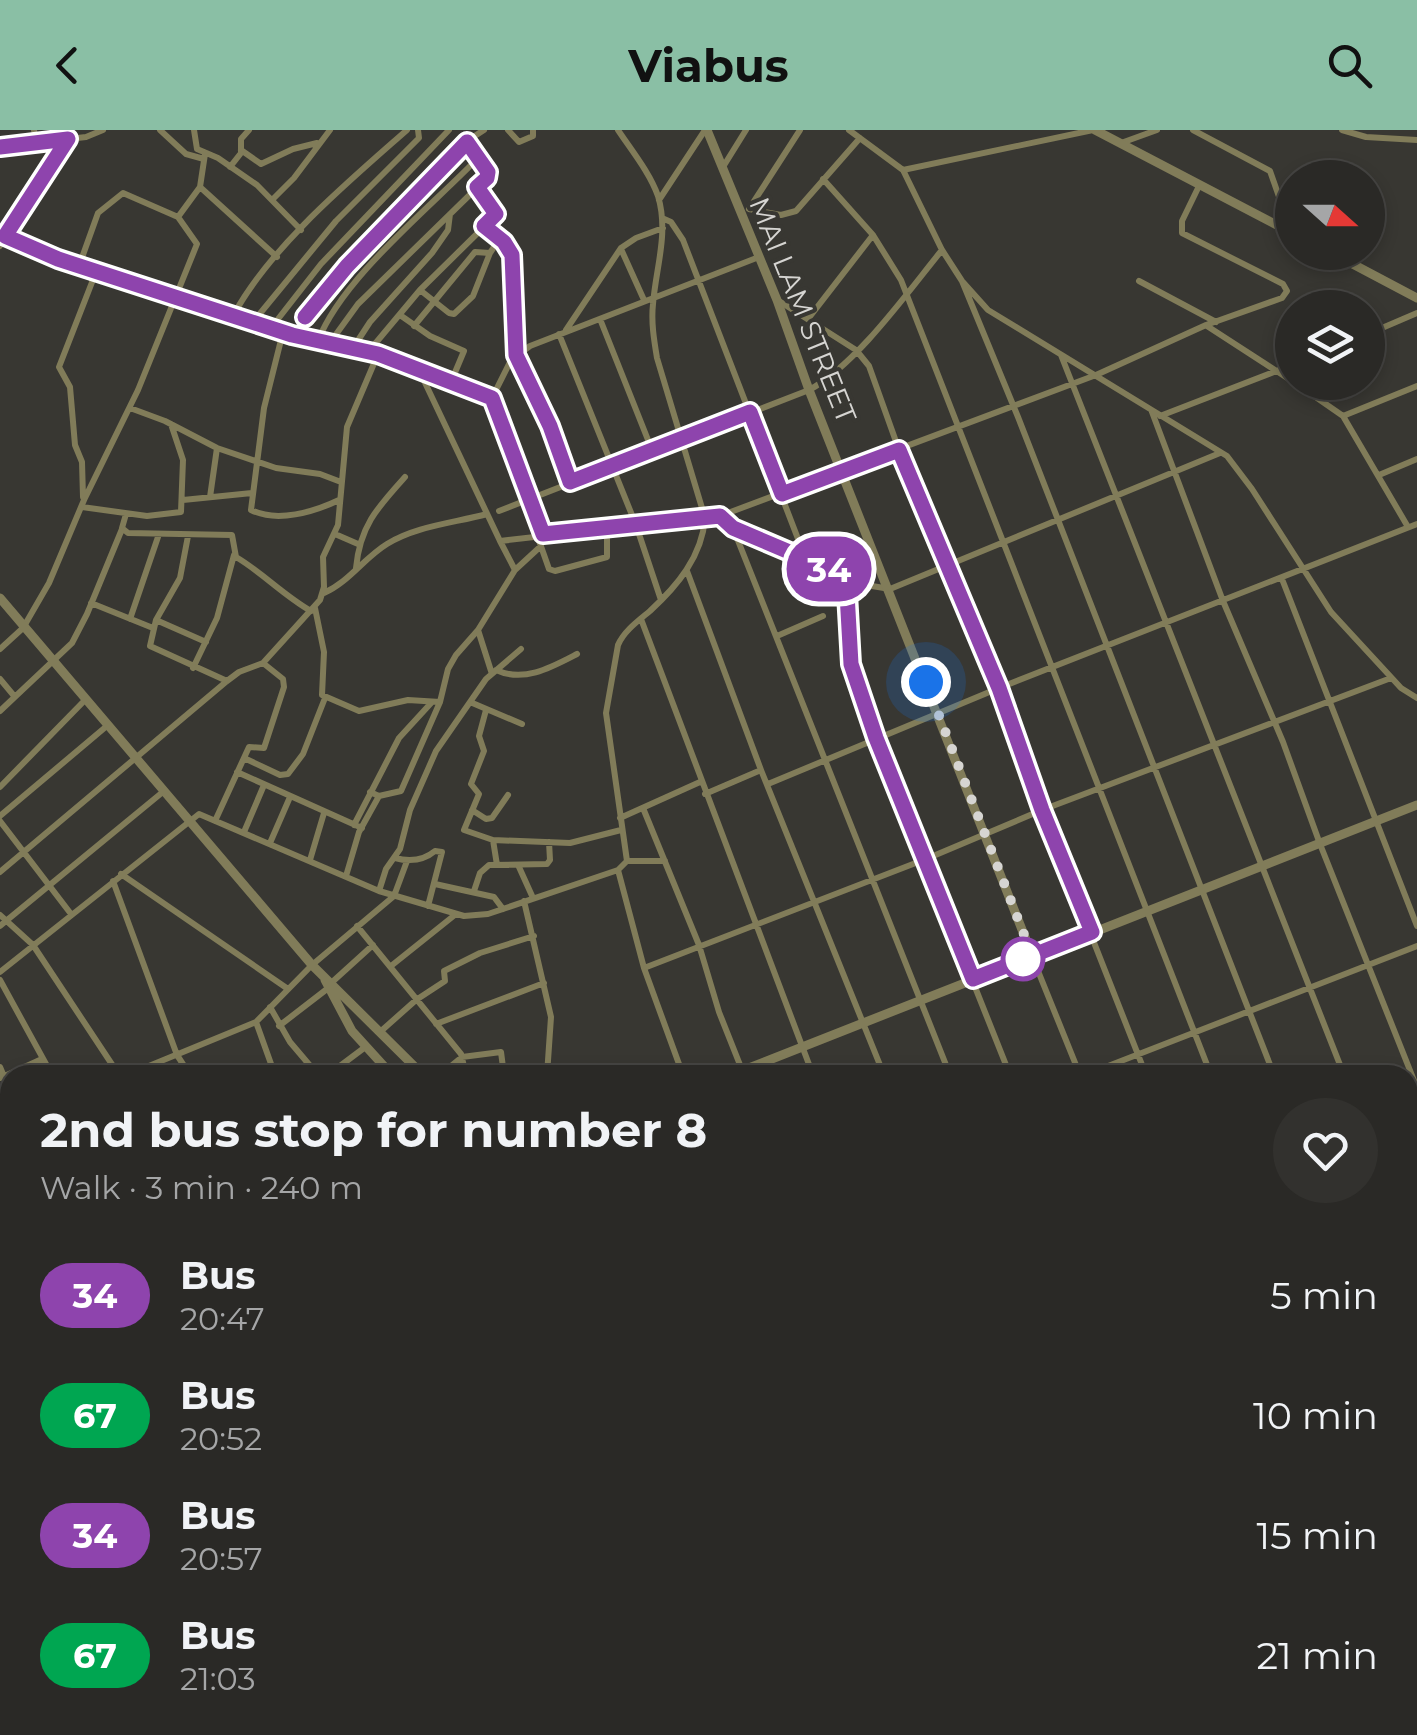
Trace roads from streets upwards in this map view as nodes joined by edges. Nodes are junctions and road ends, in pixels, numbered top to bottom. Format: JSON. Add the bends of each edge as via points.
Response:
{"nodes":[{"id":1,"x":34,"y":130,"type":"edge"},
{"id":2,"x":103,"y":130,"type":"edge"},
{"id":3,"x":160,"y":130,"type":"edge"},
{"id":4,"x":194,"y":130,"type":"edge"},
{"id":5,"x":249,"y":130,"type":"edge"},
{"id":6,"x":407,"y":130,"type":"edge"},
{"id":7,"x":418,"y":130,"type":"edge"},
{"id":8,"x":448,"y":130,"type":"edge"},
{"id":9,"x":484,"y":130,"type":"edge"},
{"id":10,"x":508,"y":130,"type":"edge"},
{"id":11,"x":533,"y":130,"type":"edge"},
{"id":12,"x":618,"y":130,"type":"edge"},
{"id":13,"x":706,"y":130,"type":"edge"},
{"id":14,"x":746,"y":130,"type":"edge"},
{"id":15,"x":800,"y":130,"type":"edge"},
{"id":16,"x":849,"y":130,"type":"edge"},
{"id":17,"x":1094,"y":130,"type":"edge"},
{"id":18,"x":1158,"y":130,"type":"edge"},
{"id":19,"x":1193,"y":130,"type":"edge"},
{"id":20,"x":1342,"y":130,"type":"edge"},
{"id":21,"x":326,"y":131,"type":"edge"},
{"id":22,"x":860,"y":138,"type":"junction"},
{"id":23,"x":68,"y":139,"type":"junction"},
{"id":24,"x":1417,"y":140,"type":"edge"},
{"id":25,"x":36,"y":142,"type":"junction"},
{"id":26,"x":467,"y":142,"type":"junction"},
{"id":27,"x":318,"y":143,"type":"junction"},
{"id":28,"x":1121,"y":144,"type":"junction"},
{"id":29,"x":0,"y":147,"type":"edge"},
{"id":30,"x":241,"y":150,"type":"junction"},
{"id":31,"x":205,"y":156,"type":"junction"},
{"id":32,"x":479,"y":157,"type":"junction"},
{"id":33,"x":230,"y":167,"type":"junction"},
{"id":34,"x":722,"y":168,"type":"junction"},
{"id":35,"x":903,"y":170,"type":"junction"},
{"id":36,"x":823,"y":180,"type":"junction"},
{"id":37,"x":1275,"y":185,"type":"edge"},
{"id":38,"x":1199,"y":186,"type":"junction"},
{"id":39,"x":477,"y":187,"type":"junction"},
{"id":40,"x":200,"y":188,"type":"junction"},
{"id":41,"x":273,"y":199,"type":"junction"},
{"id":42,"x":659,"y":200,"type":"junction"},
{"id":43,"x":450,"y":212,"type":"junction"},
{"id":44,"x":746,"y":214,"type":"junction"},
{"id":45,"x":178,"y":217,"type":"junction"},
{"id":46,"x":660,"y":217,"type":"junction"},
{"id":47,"x":1275,"y":224,"type":"edge"},
{"id":48,"x":484,"y":226,"type":"junction"},
{"id":49,"x":663,"y":228,"type":"junction"},
{"id":50,"x":301,"y":230,"type":"junction"},
{"id":51,"x":873,"y":234,"type":"junction"},
{"id":52,"x":2,"y":235,"type":"edge"},
{"id":53,"x":500,"y":238,"type":"junction"},
{"id":54,"x":0,"y":246,"type":"edge"},
{"id":55,"x":621,"y":248,"type":"junction"},
{"id":56,"x":942,"y":250,"type":"junction"},
{"id":57,"x":432,"y":253,"type":"junction"},
{"id":58,"x":490,"y":253,"type":"junction"},
{"id":59,"x":277,"y":257,"type":"junction"},
{"id":60,"x":759,"y":257,"type":"junction"},
{"id":61,"x":444,"y":265,"type":"junction"},
{"id":62,"x":78,"y":266,"type":"junction"},
{"id":63,"x":1364,"y":270,"type":"edge"},
{"id":64,"x":96,"y":272,"type":"junction"},
{"id":65,"x":699,"y":279,"type":"junction"},
{"id":66,"x":962,"y":280,"type":"junction"},
{"id":67,"x":1140,"y":282,"type":"dead end"},
{"id":68,"x":420,"y":290,"type":"junction"},
{"id":69,"x":906,"y":294,"type":"junction"},
{"id":70,"x":654,"y":296,"type":"junction"},
{"id":71,"x":175,"y":297,"type":"junction"},
{"id":72,"x":1417,"y":298,"type":"edge"},
{"id":73,"x":644,"y":300,"type":"junction"},
{"id":74,"x":777,"y":300,"type":"junction"},
{"id":75,"x":436,"y":302,"type":"junction"},
{"id":76,"x":1417,"y":313,"type":"edge"},
{"id":77,"x":400,"y":315,"type":"junction"},
{"id":78,"x":232,"y":316,"type":"junction"},
{"id":79,"x":600,"y":319,"type":"junction"},
{"id":80,"x":808,"y":319,"type":"junction"},
{"id":81,"x":253,"y":322,"type":"junction"},
{"id":82,"x":1216,"y":322,"type":"junction"},
{"id":83,"x":1206,"y":325,"type":"junction"},
{"id":84,"x":414,"y":326,"type":"junction"},
{"id":85,"x":1385,"y":327,"type":"edge"},
{"id":86,"x":272,"y":328,"type":"junction"},
{"id":87,"x":282,"y":332,"type":"junction"},
{"id":88,"x":562,"y":333,"type":"junction"},
{"id":89,"x":292,"y":335,"type":"junction"},
{"id":90,"x":318,"y":341,"type":"junction"},
{"id":91,"x":328,"y":344,"type":"junction"},
{"id":92,"x":353,"y":348,"type":"junction"},
{"id":93,"x":856,"y":350,"type":"junction"},
{"id":94,"x":374,"y":352,"type":"junction"},
{"id":95,"x":1060,"y":354,"type":"junction"},
{"id":96,"x":516,"y":355,"type":"junction"},
{"id":97,"x":1275,"y":369,"type":"edge"},
{"id":98,"x":419,"y":370,"type":"junction"},
{"id":99,"x":1275,"y":372,"type":"edge"},
{"id":100,"x":1096,"y":374,"type":"junction"},
{"id":101,"x":452,"y":382,"type":"junction"},
{"id":102,"x":1072,"y":384,"type":"junction"},
{"id":103,"x":1417,"y":386,"type":"edge"},
{"id":104,"x":809,"y":390,"type":"junction"},
{"id":105,"x":492,"y":398,"type":"junction"},
{"id":106,"x":1319,"y":400,"type":"edge"},
{"id":107,"x":1013,"y":407,"type":"junction"},
{"id":108,"x":130,"y":408,"type":"junction"},
{"id":109,"x":1152,"y":411,"type":"junction"},
{"id":110,"x":750,"y":412,"type":"junction"},
{"id":111,"x":1160,"y":416,"type":"junction"},
{"id":112,"x":1343,"y":416,"type":"junction"},
{"id":113,"x":171,"y":424,"type":"junction"},
{"id":114,"x":958,"y":428,"type":"junction"},
{"id":115,"x":683,"y":438,"type":"junction"},
{"id":116,"x":217,"y":448,"type":"junction"},
{"id":117,"x":652,"y":450,"type":"junction"},
{"id":118,"x":899,"y":450,"type":"junction"},
{"id":119,"x":1222,"y":452,"type":"junction"},
{"id":120,"x":1417,"y":459,"type":"edge"},
{"id":121,"x":258,"y":462,"type":"junction"},
{"id":122,"x":612,"y":467,"type":"junction"},
{"id":123,"x":844,"y":471,"type":"junction"},
{"id":124,"x":1176,"y":474,"type":"junction"},
{"id":125,"x":1379,"y":475,"type":"junction"},
{"id":126,"x":405,"y":477,"type":"dead end"},
{"id":127,"x":341,"y":482,"type":"junction"},
{"id":128,"x":570,"y":482,"type":"junction"},
{"id":129,"x":252,"y":492,"type":"junction"},
{"id":130,"x":782,"y":494,"type":"junction"},
{"id":131,"x":1117,"y":496,"type":"junction"},
{"id":132,"x":210,"y":497,"type":"junction"},
{"id":133,"x":528,"y":499,"type":"junction"},
{"id":134,"x":183,"y":500,"type":"junction"},
{"id":135,"x":340,"y":500,"type":"junction"},
{"id":136,"x":83,"y":503,"type":"junction"},
{"id":137,"x":500,"y":511,"type":"dead end"},
{"id":138,"x":126,"y":514,"type":"junction"},
{"id":139,"x":487,"y":514,"type":"junction"},
{"id":140,"x":720,"y":516,"type":"junction"},
{"id":141,"x":705,"y":518,"type":"junction"},
{"id":142,"x":1057,"y":520,"type":"junction"},
{"id":143,"x":1417,"y":524,"type":"edge"},
{"id":144,"x":636,"y":525,"type":"junction"},
{"id":145,"x":607,"y":527,"type":"junction"},
{"id":146,"x":733,"y":528,"type":"junction"},
{"id":147,"x":1408,"y":528,"type":"junction"},
{"id":148,"x":122,"y":530,"type":"junction"},
{"id":149,"x":159,"y":534,"type":"junction"},
{"id":150,"x":335,"y":534,"type":"junction"},
{"id":151,"x":540,"y":534,"type":"junction"},
{"id":152,"x":188,"y":536,"type":"junction"},
{"id":153,"x":500,"y":541,"type":"junction"},
{"id":154,"x":358,"y":544,"type":"junction"},
{"id":155,"x":1003,"y":544,"type":"junction"},
{"id":156,"x":541,"y":546,"type":"junction"},
{"id":157,"x":235,"y":554,"type":"junction"},
{"id":158,"x":805,"y":557,"type":"junction"},
{"id":159,"x":948,"y":566,"type":"junction"},
{"id":160,"x":356,"y":570,"type":"junction"},
{"id":161,"x":515,"y":570,"type":"junction"},
{"id":162,"x":686,"y":570,"type":"junction"},
{"id":163,"x":1304,"y":570,"type":"junction"},
{"id":164,"x":846,"y":576,"type":"junction"},
{"id":165,"x":1282,"y":579,"type":"junction"},
{"id":166,"x":890,"y":589,"type":"junction"},
{"id":167,"x":323,"y":594,"type":"junction"},
{"id":168,"x":0,"y":598,"type":"edge"},
{"id":169,"x":661,"y":600,"type":"junction"},
{"id":170,"x":1223,"y":601,"type":"junction"},
{"id":171,"x":92,"y":603,"type":"junction"},
{"id":172,"x":313,"y":609,"type":"junction"},
{"id":173,"x":823,"y":616,"type":"dead end"},
{"id":174,"x":130,"y":619,"type":"junction"},
{"id":175,"x":641,"y":619,"type":"junction"},
{"id":176,"x":1164,"y":623,"type":"junction"},
{"id":177,"x":155,"y":624,"type":"junction"},
{"id":178,"x":23,"y":628,"type":"junction"},
{"id":179,"x":478,"y":630,"type":"junction"},
{"id":180,"x":777,"y":636,"type":"junction"},
{"id":181,"x":206,"y":642,"type":"junction"},
{"id":182,"x":1108,"y":646,"type":"junction"},
{"id":183,"x":0,"y":649,"type":"edge"},
{"id":184,"x":521,"y":649,"type":"dead end"},
{"id":185,"x":577,"y":654,"type":"dead end"},
{"id":186,"x":53,"y":660,"type":"junction"},
{"id":187,"x":263,"y":663,"type":"junction"},
{"id":188,"x":1052,"y":666,"type":"junction"},
{"id":189,"x":193,"y":668,"type":"junction"},
{"id":190,"x":494,"y":672,"type":"junction"},
{"id":191,"x":1391,"y":678,"type":"junction"},
{"id":192,"x":0,"y":679,"type":"edge"},
{"id":193,"x":227,"y":681,"type":"junction"},
{"id":194,"x":999,"y":688,"type":"junction"},
{"id":195,"x":14,"y":697,"type":"junction"},
{"id":196,"x":325,"y":698,"type":"junction"},
{"id":197,"x":1417,"y":698,"type":"edge"},
{"id":198,"x":86,"y":699,"type":"junction"},
{"id":199,"x":1328,"y":700,"type":"junction"},
{"id":200,"x":437,"y":702,"type":"junction"},
{"id":201,"x":470,"y":702,"type":"junction"},
{"id":202,"x":486,"y":710,"type":"junction"},
{"id":203,"x":0,"y":711,"type":"edge"},
{"id":204,"x":938,"y":714,"type":"junction"},
{"id":205,"x":1274,"y":721,"type":"junction"},
{"id":206,"x":522,"y":724,"type":"dead end"},
{"id":207,"x":108,"y":725,"type":"junction"},
{"id":208,"x":876,"y":738,"type":"junction"},
{"id":209,"x":1212,"y":744,"type":"junction"},
{"id":210,"x":422,"y":745,"type":"junction"},
{"id":211,"x":436,"y":751,"type":"junction"},
{"id":212,"x":138,"y":758,"type":"junction"},
{"id":213,"x":244,"y":758,"type":"junction"},
{"id":214,"x":823,"y":760,"type":"junction"},
{"id":215,"x":1154,"y":768,"type":"junction"},
{"id":216,"x":269,"y":770,"type":"junction"},
{"id":217,"x":761,"y":770,"type":"junction"},
{"id":218,"x":236,"y":772,"type":"junction"},
{"id":219,"x":700,"y":782,"type":"junction"},
{"id":220,"x":768,"y":784,"type":"junction"},
{"id":221,"x":263,"y":785,"type":"junction"},
{"id":222,"x":0,"y":787,"type":"edge"},
{"id":223,"x":1100,"y":789,"type":"junction"},
{"id":224,"x":164,"y":790,"type":"junction"},
{"id":225,"x":370,"y":792,"type":"junction"},
{"id":226,"x":705,"y":794,"type":"junction"},
{"id":227,"x":508,"y":795,"type":"dead end"},
{"id":228,"x":380,"y":796,"type":"junction"},
{"id":229,"x":290,"y":798,"type":"junction"},
{"id":230,"x":1417,"y":805,"type":"edge"},
{"id":231,"x":643,"y":808,"type":"junction"},
{"id":232,"x":472,"y":810,"type":"junction"},
{"id":233,"x":1042,"y":810,"type":"junction"},
{"id":234,"x":324,"y":813,"type":"junction"},
{"id":235,"x":0,"y":818,"type":"edge"},
{"id":236,"x":620,"y":818,"type":"junction"},
{"id":237,"x":215,"y":820,"type":"junction"},
{"id":238,"x":1376,"y":821,"type":"junction"},
{"id":239,"x":190,"y":822,"type":"junction"},
{"id":240,"x":358,"y":826,"type":"junction"},
{"id":241,"x":621,"y":830,"type":"junction"},
{"id":242,"x":244,"y":832,"type":"junction"},
{"id":243,"x":985,"y":833,"type":"junction"},
{"id":244,"x":493,"y":840,"type":"junction"},
{"id":245,"x":550,"y":842,"type":"junction"},
{"id":246,"x":270,"y":843,"type":"junction"},
{"id":247,"x":1320,"y":844,"type":"junction"},
{"id":248,"x":25,"y":852,"type":"junction"},
{"id":249,"x":395,"y":858,"type":"junction"},
{"id":250,"x":926,"y":859,"type":"junction"},
{"id":251,"x":310,"y":860,"type":"junction"},
{"id":252,"x":665,"y":861,"type":"junction"},
{"id":253,"x":407,"y":862,"type":"junction"},
{"id":254,"x":627,"y":862,"type":"junction"},
{"id":255,"x":497,"y":865,"type":"junction"},
{"id":256,"x":519,"y":867,"type":"junction"},
{"id":257,"x":1261,"y":867,"type":"junction"},
{"id":258,"x":1,"y":870,"type":"edge"},
{"id":259,"x":618,"y":870,"type":"junction"},
{"id":260,"x":122,"y":874,"type":"junction"},
{"id":261,"x":346,"y":876,"type":"junction"},
{"id":262,"x":870,"y":880,"type":"junction"},
{"id":263,"x":112,"y":881,"type":"junction"},
{"id":264,"x":435,"y":884,"type":"junction"},
{"id":265,"x":50,"y":887,"type":"junction"},
{"id":266,"x":1201,"y":890,"type":"junction"},
{"id":267,"x":380,"y":891,"type":"junction"},
{"id":268,"x":474,"y":891,"type":"junction"},
{"id":269,"x":394,"y":896,"type":"junction"},
{"id":270,"x":529,"y":899,"type":"junction"},
{"id":271,"x":814,"y":902,"type":"junction"},
{"id":272,"x":428,"y":906,"type":"junction"},
{"id":273,"x":502,"y":909,"type":"junction"},
{"id":274,"x":1148,"y":909,"type":"junction"},
{"id":275,"x":70,"y":914,"type":"junction"},
{"id":276,"x":456,"y":914,"type":"junction"},
{"id":277,"x":0,"y":915,"type":"edge"},
{"id":278,"x":9,"y":920,"type":"junction"},
{"id":279,"x":758,"y":925,"type":"junction"},
{"id":280,"x":0,"y":926,"type":"edge"},
{"id":281,"x":357,"y":926,"type":"junction"},
{"id":282,"x":1417,"y":926,"type":"edge"},
{"id":283,"x":1092,"y":932,"type":"junction"},
{"id":284,"x":534,"y":936,"type":"junction"},
{"id":285,"x":33,"y":945,"type":"junction"},
{"id":286,"x":699,"y":945,"type":"junction"},
{"id":287,"x":373,"y":946,"type":"junction"},
{"id":288,"x":1417,"y":946,"type":"edge"},
{"id":289,"x":1032,"y":955,"type":"junction"},
{"id":290,"x":1368,"y":965,"type":"junction"},
{"id":291,"x":312,"y":966,"type":"junction"},
{"id":292,"x":391,"y":966,"type":"junction"},
{"id":293,"x":644,"y":968,"type":"junction"},
{"id":294,"x":0,"y":976,"type":"edge"},
{"id":295,"x":973,"y":979,"type":"junction"},
{"id":296,"x":327,"y":983,"type":"junction"},
{"id":297,"x":544,"y":983,"type":"junction"},
{"id":298,"x":1311,"y":986,"type":"junction"},
{"id":299,"x":288,"y":989,"type":"junction"},
{"id":300,"x":4,"y":997,"type":"edge"},
{"id":301,"x":416,"y":1000,"type":"junction"},
{"id":302,"x":922,"y":1000,"type":"junction"},
{"id":303,"x":270,"y":1007,"type":"junction"},
{"id":304,"x":1248,"y":1011,"type":"junction"},
{"id":305,"x":256,"y":1022,"type":"junction"},
{"id":306,"x":436,"y":1024,"type":"junction"},
{"id":307,"x":864,"y":1024,"type":"junction"},
{"id":308,"x":279,"y":1026,"type":"junction"},
{"id":309,"x":380,"y":1033,"type":"junction"},
{"id":310,"x":1194,"y":1034,"type":"junction"},
{"id":311,"x":801,"y":1046,"type":"junction"},
{"id":312,"x":364,"y":1048,"type":"junction"},
{"id":313,"x":1138,"y":1054,"type":"junction"},
{"id":314,"x":177,"y":1055,"type":"junction"},
{"id":315,"x":462,"y":1057,"type":"junction"},
{"id":316,"x":42,"y":1059,"type":"junction"},
{"id":317,"x":29,"y":1065,"type":"edge"},
{"id":318,"x":46,"y":1065,"type":"edge"},
{"id":319,"x":116,"y":1065,"type":"edge"},
{"id":320,"x":150,"y":1065,"type":"edge"},
{"id":321,"x":184,"y":1065,"type":"edge"},
{"id":322,"x":272,"y":1065,"type":"edge"},
{"id":323,"x":309,"y":1065,"type":"edge"},
{"id":324,"x":341,"y":1065,"type":"edge"},
{"id":325,"x":382,"y":1065,"type":"edge"},
{"id":326,"x":413,"y":1065,"type":"edge"},
{"id":327,"x":452,"y":1065,"type":"edge"},
{"id":328,"x":464,"y":1065,"type":"edge"},
{"id":329,"x":503,"y":1065,"type":"edge"},
{"id":330,"x":548,"y":1065,"type":"edge"},
{"id":331,"x":679,"y":1065,"type":"edge"},
{"id":332,"x":740,"y":1065,"type":"edge"},
{"id":333,"x":760,"y":1065,"type":"edge"},
{"id":334,"x":809,"y":1065,"type":"edge"},
{"id":335,"x":880,"y":1065,"type":"edge"},
{"id":336,"x":946,"y":1065,"type":"edge"},
{"id":337,"x":1006,"y":1065,"type":"edge"},
{"id":338,"x":1078,"y":1065,"type":"edge"},
{"id":339,"x":1109,"y":1065,"type":"edge"},
{"id":340,"x":1142,"y":1065,"type":"edge"},
{"id":341,"x":1207,"y":1065,"type":"edge"},
{"id":342,"x":1270,"y":1065,"type":"edge"},
{"id":343,"x":1340,"y":1065,"type":"edge"},
{"id":344,"x":1406,"y":1065,"type":"edge"}],
"edges":[{"from":1,"to":25,"type":"street"},
{"from":2,"to":23,"type":"street"},
{"from":3,"to":31,"type":"street","via":[[186,154]]},
{"from":4,"to":31,"type":"street"},
{"from":5,"to":30,"type":"street","via":[[240,139]]},
{"from":6,"to":50,"type":"street","via":[[337,189]]},
{"from":7,"to":81,"type":"street","via":[[419,138],[336,220]]},
{"from":8,"to":86,"type":"street","via":[[321,264]]},
{"from":9,"to":26,"type":"street"},
{"from":10,"to":11,"type":"street","via":[[520,142],[534,136]]},
{"from":12,"to":42,"type":"street"},
{"from":13,"to":34,"type":"street","name":"MAI LAM STREET"},
{"from":13,"to":42,"type":"street"},
{"from":14,"to":34,"type":"street"},
{"from":15,"to":44,"type":"street"},
{"from":16,"to":22,"type":"street"},
{"from":17,"to":28,"type":"street"},
{"from":17,"to":35,"type":"street"},
{"from":18,"to":28,"type":"street"},
{"from":19,"to":37,"type":"street","via":[[1270,171]]},
{"from":20,"to":24,"type":"street"},
{"from":21,"to":27,"type":"street"},
{"from":22,"to":35,"type":"street"},
{"from":22,"to":36,"type":"street"},
{"from":23,"to":25,"type":"street"},
{"from":23,"to":52,"type":"street"},
{"from":25,"to":29,"type":"street"},
{"from":26,"to":32,"type":"street"},
{"from":26,"to":89,"type":"street","via":[[347,266]]},
{"from":27,"to":30,"type":"street","via":[[261,164]]},
{"from":27,"to":41,"type":"street"},
{"from":28,"to":38,"type":"street"},
{"from":30,"to":33,"type":"street"},
{"from":31,"to":33,"type":"street"},
{"from":31,"to":40,"type":"street"},
{"from":32,"to":39,"type":"street","via":[[488,172]]},
{"from":32,"to":90,"type":"street","via":[[355,283]]},
{"from":33,"to":41,"type":"street"},
{"from":34,"to":44,"type":"street","name":"MAI LAM STREET"},
{"from":35,"to":56,"type":"street"},
{"from":36,"to":44,"type":"street","via":[[790,214]]},
{"from":36,"to":51,"type":"street"},
{"from":38,"to":47,"type":"street"},
{"from":38,"to":82,"type":"street","via":[[1182,233],[1287,291]]},
{"from":39,"to":43,"type":"street"},
{"from":39,"to":48,"type":"street","via":[[496,214]]},
{"from":40,"to":45,"type":"street"},
{"from":40,"to":59,"type":"street"},
{"from":41,"to":50,"type":"street"},
{"from":42,"to":46,"type":"street"},
{"from":43,"to":57,"type":"street","via":[[448,230]]},
{"from":43,"to":91,"type":"street","via":[[358,304]]},
{"from":44,"to":60,"type":"street","name":"MAI LAM STREET"},
{"from":45,"to":62,"type":"street","via":[[122,193],[98,213]]},
{"from":45,"to":71,"type":"street","via":[[196,244]]},
{"from":46,"to":49,"type":"street"},
{"from":46,"to":65,"type":"street","via":[[678,230]]},
{"from":48,"to":53,"type":"street"},
{"from":48,"to":61,"type":"street"},
{"from":49,"to":55,"type":"street"},
{"from":49,"to":70,"type":"street"},
{"from":50,"to":59,"type":"street"},
{"from":51,"to":69,"type":"street"},
{"from":51,"to":80,"type":"street"},
{"from":52,"to":54,"type":"street"},
{"from":52,"to":62,"type":"street"},
{"from":53,"to":58,"type":"street"},
{"from":53,"to":96,"type":"street","via":[[512,255]]},
{"from":55,"to":73,"type":"street"},
{"from":55,"to":88,"type":"street"},
{"from":56,"to":66,"type":"street"},
{"from":56,"to":69,"type":"street"},
{"from":57,"to":61,"type":"street"},
{"from":57,"to":92,"type":"street"},
{"from":58,"to":75,"type":"street","via":[[475,252]]},
{"from":58,"to":75,"type":"street","via":[[463,307],[451,315]]},
{"from":59,"to":78,"type":"street"},
{"from":60,"to":65,"type":"street"},
{"from":60,"to":74,"type":"street","name":"MAI LAM STREET"},
{"from":61,"to":68,"type":"street"},
{"from":62,"to":64,"type":"street"},
{"from":63,"to":72,"type":"street"},
{"from":64,"to":71,"type":"street"},
{"from":64,"to":136,"type":"street","via":[[59,367],[70,387]]},
{"from":65,"to":70,"type":"street"},
{"from":65,"to":110,"type":"street"},
{"from":66,"to":95,"type":"street","via":[[988,310]]},
{"from":66,"to":107,"type":"street"},
{"from":67,"to":82,"type":"street"},
{"from":68,"to":75,"type":"street"},
{"from":68,"to":77,"type":"street"},
{"from":69,"to":93,"type":"street"},
{"from":69,"to":114,"type":"street"},
{"from":70,"to":73,"type":"street"},
{"from":70,"to":115,"type":"street","via":[[657,358]]},
{"from":71,"to":78,"type":"street"},
{"from":71,"to":108,"type":"street"},
{"from":73,"to":79,"type":"street"},
{"from":74,"to":80,"type":"street"},
{"from":74,"to":104,"type":"street","name":"MAI LAM STREET"},
{"from":75,"to":84,"type":"street"},
{"from":76,"to":85,"type":"street"},
{"from":77,"to":84,"type":"street"},
{"from":77,"to":94,"type":"street"},
{"from":78,"to":81,"type":"street"},
{"from":79,"to":88,"type":"street"},
{"from":79,"to":117,"type":"street"},
{"from":80,"to":93,"type":"street"},
{"from":81,"to":86,"type":"street"},
{"from":82,"to":83,"type":"street"},
{"from":83,"to":97,"type":"street"},
{"from":83,"to":100,"type":"street"},
{"from":84,"to":101,"type":"street","via":[[464,352]]},
{"from":86,"to":87,"type":"street"},
{"from":87,"to":89,"type":"street"},
{"from":87,"to":121,"type":"street"},
{"from":88,"to":96,"type":"street"},
{"from":88,"to":122,"type":"street"},
{"from":89,"to":90,"type":"street"},
{"from":90,"to":91,"type":"street"},
{"from":91,"to":92,"type":"street"},
{"from":92,"to":94,"type":"street"},
{"from":93,"to":104,"type":"street","via":[[841,370]]},
{"from":93,"to":118,"type":"street","via":[[869,366]]},
{"from":94,"to":98,"type":"street"},
{"from":94,"to":127,"type":"street","via":[[347,427]]},
{"from":95,"to":100,"type":"street"},
{"from":95,"to":102,"type":"street"},
{"from":96,"to":105,"type":"street"},
{"from":96,"to":128,"type":"street"},
{"from":98,"to":101,"type":"street"},
{"from":98,"to":139,"type":"street"},
{"from":99,"to":111,"type":"street"},
{"from":100,"to":102,"type":"street"},
{"from":100,"to":109,"type":"street"},
{"from":101,"to":105,"type":"street"},
{"from":102,"to":107,"type":"street"},
{"from":102,"to":131,"type":"street"},
{"from":103,"to":112,"type":"street"},
{"from":104,"to":110,"type":"street"},
{"from":104,"to":123,"type":"street","name":"MAI LAM STREET"},
{"from":105,"to":133,"type":"street"},
{"from":106,"to":112,"type":"street"},
{"from":107,"to":114,"type":"street"},
{"from":107,"to":142,"type":"street"},
{"from":108,"to":113,"type":"street"},
{"from":108,"to":136,"type":"street"},
{"from":109,"to":111,"type":"street"},
{"from":109,"to":124,"type":"street"},
{"from":110,"to":115,"type":"street"},
{"from":110,"to":130,"type":"street"},
{"from":111,"to":119,"type":"street"},
{"from":112,"to":125,"type":"street"},
{"from":113,"to":116,"type":"street"},
{"from":113,"to":134,"type":"street","via":[[183,460]]},
{"from":114,"to":118,"type":"street"},
{"from":114,"to":155,"type":"street"},
{"from":115,"to":117,"type":"street"},
{"from":115,"to":141,"type":"street"},
{"from":116,"to":121,"type":"street"},
{"from":116,"to":132,"type":"street"},
{"from":117,"to":122,"type":"street"},
{"from":118,"to":123,"type":"street"},
{"from":118,"to":159,"type":"street"},
{"from":119,"to":124,"type":"street"},
{"from":119,"to":163,"type":"street"},
{"from":120,"to":125,"type":"street"},
{"from":121,"to":127,"type":"street"},
{"from":121,"to":129,"type":"street"},
{"from":122,"to":128,"type":"street"},
{"from":122,"to":144,"type":"street"},
{"from":123,"to":130,"type":"street"},
{"from":123,"to":166,"type":"street","name":"MAI LAM STREET"},
{"from":124,"to":131,"type":"street"},
{"from":124,"to":170,"type":"street"},
{"from":125,"to":147,"type":"street"},
{"from":126,"to":154,"type":"street"},
{"from":127,"to":135,"type":"street"},
{"from":128,"to":133,"type":"street"},
{"from":129,"to":132,"type":"street"},
{"from":129,"to":135,"type":"street","via":[[250,510],[258,514],[304,514]]},
{"from":130,"to":140,"type":"street"},
{"from":130,"to":158,"type":"street"},
{"from":131,"to":142,"type":"street"},
{"from":131,"to":176,"type":"street"},
{"from":132,"to":134,"type":"street"},
{"from":133,"to":137,"type":"street"},
{"from":133,"to":151,"type":"street"},
{"from":134,"to":138,"type":"street","via":[[181,512]]},
{"from":135,"to":150,"type":"street"},
{"from":136,"to":138,"type":"street"},
{"from":136,"to":178,"type":"street"},
{"from":138,"to":148,"type":"street"},
{"from":139,"to":153,"type":"street"},
{"from":139,"to":160,"type":"street","via":[[399,537]]},
{"from":140,"to":141,"type":"street"},
{"from":140,"to":146,"type":"street"},
{"from":141,"to":144,"type":"street"},
{"from":141,"to":162,"type":"street"},
{"from":142,"to":155,"type":"street"},
{"from":142,"to":182,"type":"street"},
{"from":143,"to":147,"type":"street"},
{"from":144,"to":145,"type":"street"},
{"from":144,"to":169,"type":"street"},
{"from":145,"to":151,"type":"street"},
{"from":145,"to":156,"type":"street","via":[[609,554],[590,562],[552,571]]},
{"from":146,"to":158,"type":"street"},
{"from":146,"to":180,"type":"street"},
{"from":147,"to":163,"type":"street"},
{"from":148,"to":149,"type":"street"},
{"from":148,"to":171,"type":"street"},
{"from":149,"to":152,"type":"street"},
{"from":149,"to":174,"type":"street"},
{"from":150,"to":154,"type":"street"},
{"from":150,"to":167,"type":"street","via":[[322,557]]},
{"from":151,"to":153,"type":"street"},
{"from":151,"to":156,"type":"street"},
{"from":152,"to":157,"type":"street","via":[[230,534]]},
{"from":152,"to":177,"type":"street","via":[[180,578]]},
{"from":153,"to":161,"type":"street"},
{"from":154,"to":160,"type":"street"},
{"from":155,"to":159,"type":"street"},
{"from":155,"to":188,"type":"street"},
{"from":156,"to":161,"type":"street"},
{"from":157,"to":172,"type":"street","via":[[285,596]]},
{"from":157,"to":181,"type":"street"},
{"from":158,"to":164,"type":"street"},
{"from":159,"to":166,"type":"street"},
{"from":159,"to":194,"type":"street"},
{"from":160,"to":167,"type":"street"},
{"from":161,"to":179,"type":"street"},
{"from":162,"to":169,"type":"street"},
{"from":162,"to":217,"type":"street"},
{"from":163,"to":165,"type":"street"},
{"from":163,"to":191,"type":"street","via":[[1341,625]]},
{"from":164,"to":166,"type":"street"},
{"from":164,"to":208,"type":"street","via":[[851,664]]},
{"from":165,"to":170,"type":"street"},
{"from":165,"to":199,"type":"street"},
{"from":166,"to":204,"type":"street","name":"MAI LAM STREET"},
{"from":167,"to":172,"type":"street"},
{"from":168,"to":178,"type":"street"},
{"from":169,"to":175,"type":"street"},
{"from":170,"to":176,"type":"street"},
{"from":170,"to":205,"type":"street"},
{"from":171,"to":174,"type":"street"},
{"from":171,"to":186,"type":"street","via":[[65,652]]},
{"from":172,"to":187,"type":"street"},
{"from":172,"to":196,"type":"street","via":[[324,652]]},
{"from":173,"to":180,"type":"street"},
{"from":174,"to":177,"type":"street"},
{"from":175,"to":219,"type":"street"},
{"from":175,"to":236,"type":"street","via":[[619,640],[606,704]]},
{"from":176,"to":182,"type":"street"},
{"from":176,"to":209,"type":"street"},
{"from":177,"to":181,"type":"street"},
{"from":177,"to":189,"type":"street","via":[[150,646]]},
{"from":178,"to":183,"type":"street"},
{"from":178,"to":186,"type":"street"},
{"from":179,"to":190,"type":"street"},
{"from":179,"to":200,"type":"street","via":[[452,661]]},
{"from":180,"to":214,"type":"street"},
{"from":181,"to":189,"type":"street"},
{"from":182,"to":188,"type":"street"},
{"from":182,"to":215,"type":"street"},
{"from":184,"to":190,"type":"street"},
{"from":185,"to":190,"type":"street","via":[[528,674]]},
{"from":186,"to":195,"type":"street"},
{"from":186,"to":198,"type":"street"},
{"from":187,"to":193,"type":"street"},
{"from":187,"to":213,"type":"street","via":[[284,687],[264,748],[252,745]]},
{"from":188,"to":194,"type":"street"},
{"from":188,"to":223,"type":"street"},
{"from":189,"to":193,"type":"street"},
{"from":190,"to":201,"type":"street"},
{"from":191,"to":197,"type":"street"},
{"from":191,"to":199,"type":"street"},
{"from":192,"to":195,"type":"street"},
{"from":193,"to":212,"type":"street"},
{"from":194,"to":204,"type":"street"},
{"from":194,"to":233,"type":"street"},
{"from":195,"to":203,"type":"street"},
{"from":196,"to":200,"type":"street","via":[[359,711],[408,700]]},
{"from":196,"to":216,"type":"street","via":[[295,766],[284,775]]},
{"from":198,"to":207,"type":"street"},
{"from":198,"to":222,"type":"street"},
{"from":199,"to":205,"type":"street"},
{"from":199,"to":238,"type":"street"},
{"from":200,"to":210,"type":"street"},
{"from":200,"to":225,"type":"street","via":[[399,738]]},
{"from":201,"to":202,"type":"street"},
{"from":201,"to":211,"type":"street"},
{"from":202,"to":206,"type":"street"},
{"from":202,"to":232,"type":"street","via":[[479,736],[484,751],[471,784],[480,793]]},
{"from":204,"to":208,"type":"street"},
{"from":204,"to":243,"type":"street","name":"MAI LAM STREET"},
{"from":205,"to":209,"type":"street"},
{"from":205,"to":247,"type":"street"},
{"from":207,"to":212,"type":"street"},
{"from":207,"to":235,"type":"street"},
{"from":208,"to":214,"type":"street"},
{"from":208,"to":250,"type":"street"},
{"from":209,"to":215,"type":"street"},
{"from":209,"to":257,"type":"street"},
{"from":210,"to":211,"type":"street"},
{"from":210,"to":228,"type":"street","via":[[402,790]]},
{"from":211,"to":249,"type":"street"},
{"from":212,"to":224,"type":"street"},
{"from":212,"to":248,"type":"street"},
{"from":213,"to":216,"type":"street"},
{"from":213,"to":218,"type":"street"},
{"from":214,"to":220,"type":"street"},
{"from":214,"to":262,"type":"street"},
{"from":215,"to":223,"type":"street"},
{"from":215,"to":266,"type":"street"},
{"from":216,"to":221,"type":"street"},
{"from":217,"to":220,"type":"street"},
{"from":217,"to":226,"type":"street"},
{"from":218,"to":221,"type":"street"},
{"from":218,"to":237,"type":"street"},
{"from":219,"to":226,"type":"street"},
{"from":219,"to":231,"type":"street"},
{"from":220,"to":271,"type":"street"},
{"from":221,"to":229,"type":"street"},
{"from":221,"to":242,"type":"street"},
{"from":223,"to":233,"type":"street"},
{"from":223,"to":274,"type":"street"},
{"from":224,"to":239,"type":"street"},
{"from":224,"to":265,"type":"street"},
{"from":225,"to":228,"type":"street"},
{"from":225,"to":240,"type":"street"},
{"from":226,"to":279,"type":"street"},
{"from":227,"to":232,"type":"street","via":[[492,818]]},
{"from":228,"to":240,"type":"street"},
{"from":229,"to":234,"type":"street"},
{"from":229,"to":246,"type":"street"},
{"from":230,"to":238,"type":"street"},
{"from":231,"to":236,"type":"street"},
{"from":231,"to":252,"type":"street"},
{"from":232,"to":244,"type":"street","via":[[464,830]]},
{"from":233,"to":243,"type":"street"},
{"from":233,"to":283,"type":"street"},
{"from":234,"to":240,"type":"street"},
{"from":234,"to":251,"type":"street"},
{"from":235,"to":248,"type":"street"},
{"from":236,"to":241,"type":"street"},
{"from":237,"to":239,"type":"street","via":[[198,814]]},
{"from":237,"to":242,"type":"street"},
{"from":238,"to":247,"type":"street"},
{"from":238,"to":282,"type":"street"},
{"from":239,"to":260,"type":"street"},
{"from":239,"to":291,"type":"street"},
{"from":240,"to":261,"type":"street"},
{"from":241,"to":245,"type":"street"},
{"from":241,"to":254,"type":"street"},
{"from":242,"to":246,"type":"street"},
{"from":243,"to":250,"type":"street"},
{"from":243,"to":289,"type":"street","name":"MAI LAM STREET"},
{"from":244,"to":245,"type":"street"},
{"from":244,"to":255,"type":"street"},
{"from":245,"to":256,"type":"street","via":[[549,862]]},
{"from":246,"to":251,"type":"street"},
{"from":247,"to":257,"type":"street"},
{"from":247,"to":290,"type":"street"},
{"from":248,"to":258,"type":"street"},
{"from":248,"to":265,"type":"street"},
{"from":249,"to":253,"type":"street"},
{"from":249,"to":267,"type":"street"},
{"from":250,"to":262,"type":"street"},
{"from":250,"to":295,"type":"street"},
{"from":251,"to":261,"type":"street"},
{"from":252,"to":254,"type":"street"},
{"from":252,"to":286,"type":"street"},
{"from":253,"to":264,"type":"street","via":[[442,852]]},
{"from":253,"to":269,"type":"street"},
{"from":254,"to":259,"type":"street"},
{"from":255,"to":256,"type":"street"},
{"from":255,"to":268,"type":"street","via":[[481,871]]},
{"from":256,"to":270,"type":"street"},
{"from":257,"to":266,"type":"street"},
{"from":257,"to":298,"type":"street"},
{"from":259,"to":270,"type":"street"},
{"from":259,"to":293,"type":"street"},
{"from":260,"to":263,"type":"street"},
{"from":260,"to":299,"type":"street"},
{"from":261,"to":267,"type":"street"},
{"from":262,"to":271,"type":"street"},
{"from":262,"to":302,"type":"street"},
{"from":263,"to":275,"type":"street"},
{"from":263,"to":314,"type":"street"},
{"from":264,"to":268,"type":"street"},
{"from":264,"to":272,"type":"street"},
{"from":265,"to":275,"type":"street"},
{"from":265,"to":278,"type":"street"},
{"from":266,"to":274,"type":"street"},
{"from":266,"to":304,"type":"street"},
{"from":267,"to":269,"type":"street"},
{"from":268,"to":273,"type":"street","via":[[494,897]]},
{"from":269,"to":272,"type":"street"},
{"from":269,"to":281,"type":"street"},
{"from":270,"to":273,"type":"street"},
{"from":270,"to":284,"type":"street"},
{"from":271,"to":279,"type":"street"},
{"from":271,"to":307,"type":"street"},
{"from":272,"to":276,"type":"street"},
{"from":273,"to":276,"type":"street"},
{"from":274,"to":283,"type":"street"},
{"from":274,"to":310,"type":"street"},
{"from":275,"to":285,"type":"street"},
{"from":276,"to":292,"type":"street"},
{"from":277,"to":278,"type":"street"},
{"from":278,"to":280,"type":"street"},
{"from":278,"to":285,"type":"street"},
{"from":279,"to":286,"type":"street"},
{"from":279,"to":311,"type":"street"},
{"from":281,"to":287,"type":"street"},
{"from":281,"to":291,"type":"street"},
{"from":283,"to":289,"type":"street"},
{"from":283,"to":313,"type":"street"},
{"from":284,"to":297,"type":"street"},
{"from":284,"to":301,"type":"street","via":[[457,964],[443,972],[441,986]]},
{"from":285,"to":294,"type":"street"},
{"from":285,"to":319,"type":"street"},
{"from":286,"to":293,"type":"street"},
{"from":286,"to":332,"type":"street"},
{"from":287,"to":292,"type":"street"},
{"from":287,"to":296,"type":"street"},
{"from":288,"to":290,"type":"street"},
{"from":289,"to":295,"type":"street"},
{"from":289,"to":338,"type":"street"},
{"from":290,"to":298,"type":"street"},
{"from":290,"to":344,"type":"street"},
{"from":291,"to":296,"type":"street"},
{"from":291,"to":299,"type":"street"},
{"from":292,"to":301,"type":"street"},
{"from":293,"to":331,"type":"street"},
{"from":294,"to":300,"type":"street"},
{"from":295,"to":302,"type":"street"},
{"from":295,"to":337,"type":"street"},
{"from":296,"to":308,"type":"street"},
{"from":296,"to":309,"type":"street"},
{"from":296,"to":312,"type":"street"},
{"from":297,"to":306,"type":"street"},
{"from":297,"to":330,"type":"street","via":[[552,1017]]},
{"from":298,"to":304,"type":"street"},
{"from":298,"to":343,"type":"street"},
{"from":299,"to":303,"type":"street"},
{"from":300,"to":316,"type":"street"},
{"from":301,"to":306,"type":"street"},
{"from":301,"to":309,"type":"street"},
{"from":302,"to":307,"type":"street"},
{"from":302,"to":336,"type":"street"},
{"from":303,"to":305,"type":"street"},
{"from":303,"to":308,"type":"street"},
{"from":304,"to":310,"type":"street"},
{"from":304,"to":342,"type":"street"},
{"from":305,"to":314,"type":"street"},
{"from":305,"to":322,"type":"street"},
{"from":306,"to":315,"type":"street"},
{"from":307,"to":311,"type":"street"},
{"from":307,"to":335,"type":"street"},
{"from":308,"to":323,"type":"street"},
{"from":309,"to":326,"type":"street"},
{"from":310,"to":313,"type":"street"},
{"from":310,"to":341,"type":"street"},
{"from":311,"to":333,"type":"street"},
{"from":311,"to":334,"type":"street"},
{"from":312,"to":324,"type":"street"},
{"from":312,"to":325,"type":"street"},
{"from":313,"to":339,"type":"street"},
{"from":313,"to":340,"type":"street"},
{"from":314,"to":320,"type":"street"},
{"from":314,"to":321,"type":"street"},
{"from":315,"to":327,"type":"street"},
{"from":315,"to":328,"type":"street"},
{"from":315,"to":329,"type":"street","via":[[502,1052]]},
{"from":316,"to":317,"type":"street"},
{"from":316,"to":318,"type":"street"}]}
